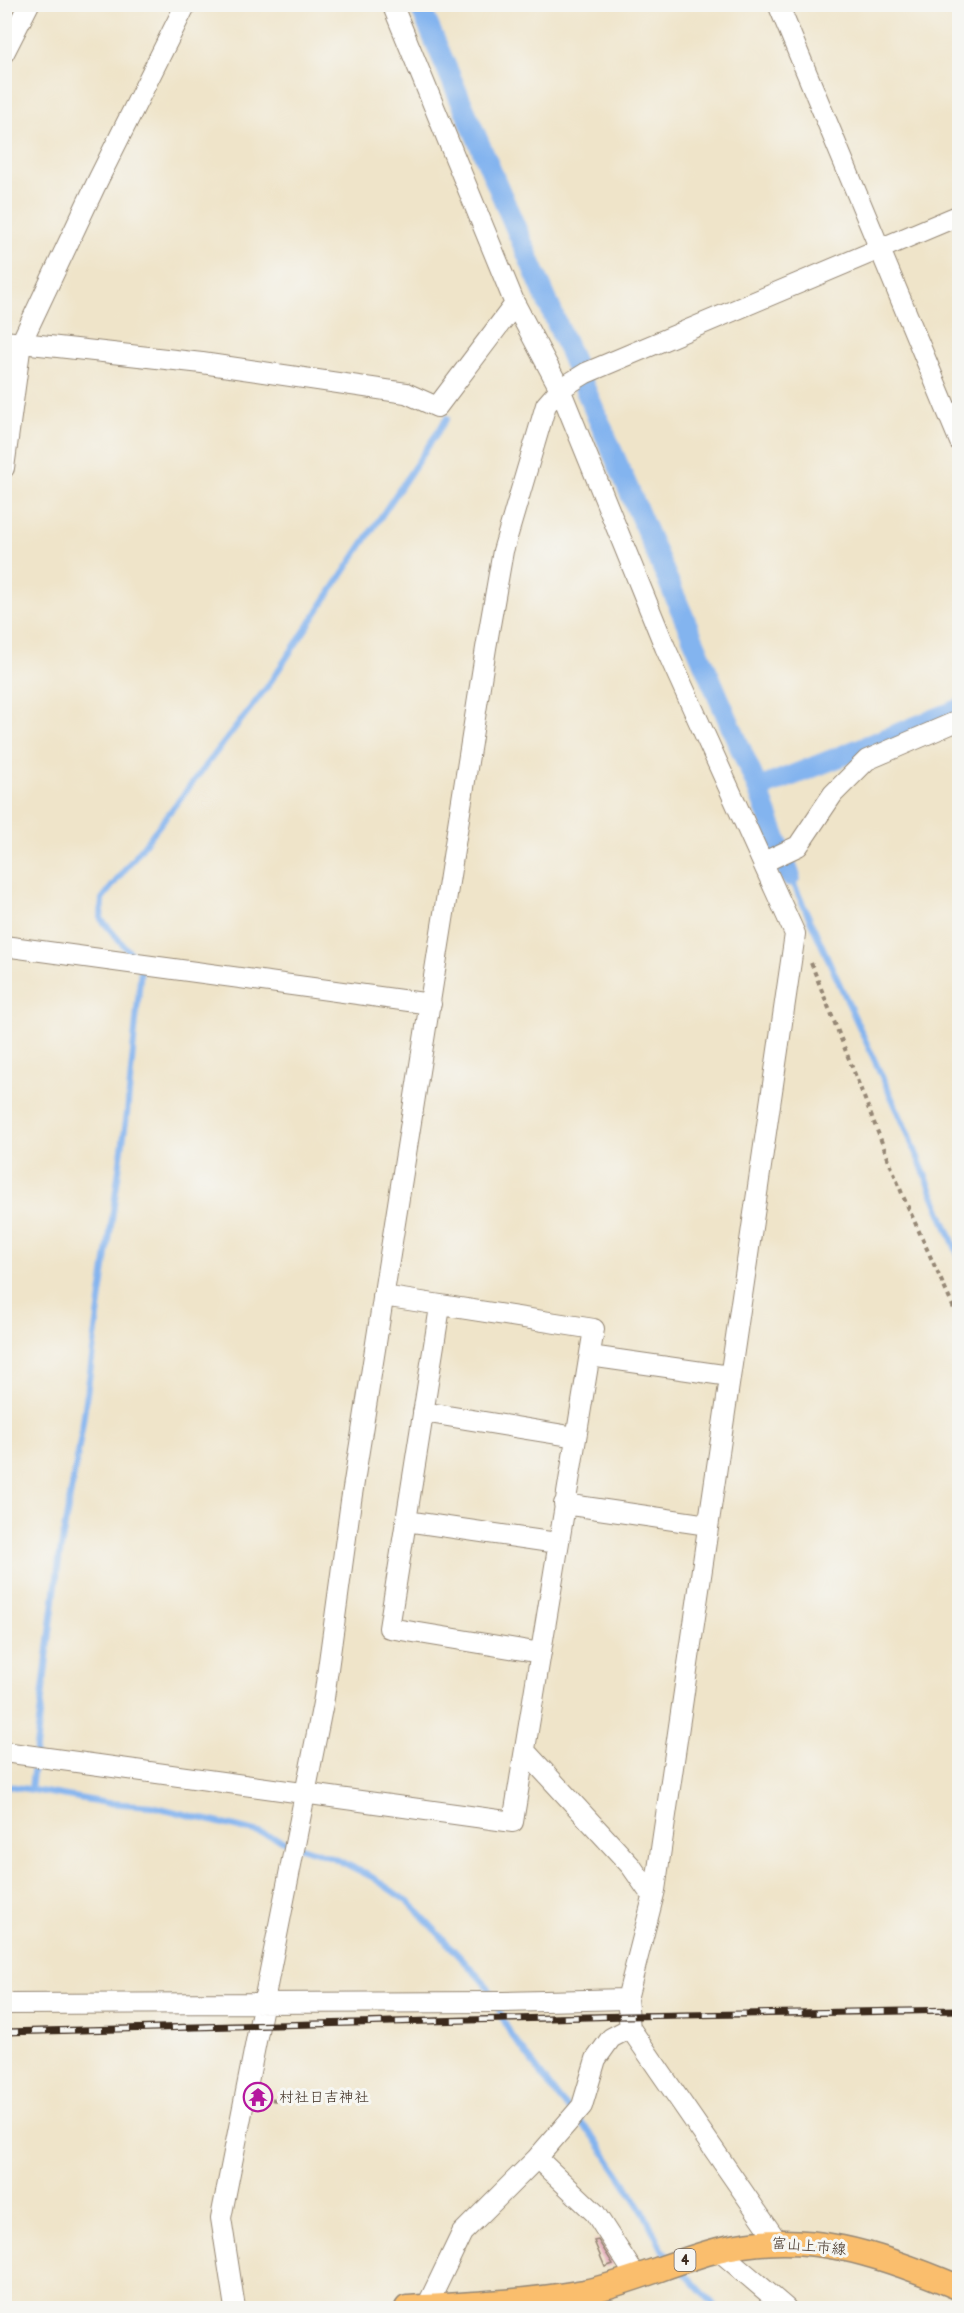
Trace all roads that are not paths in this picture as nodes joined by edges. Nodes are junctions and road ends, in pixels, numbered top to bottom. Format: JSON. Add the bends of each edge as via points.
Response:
{"nodes":[{"id":1,"x":28,"y":4,"type":"edge"},
{"id":2,"x":186,"y":4,"type":"edge"},
{"id":3,"x":392,"y":4,"type":"edge"},
{"id":4,"x":778,"y":4,"type":"edge"},
{"id":5,"x":4,"y":53,"type":"edge"},
{"id":6,"x":960,"y":215,"type":"edge"},
{"id":7,"x":881,"y":247,"type":"junction"},
{"id":8,"x":515,"y":304,"type":"junction"},
{"id":9,"x":13,"y":342,"type":"edge"},
{"id":10,"x":560,"y":389,"type":"junction"},
{"id":11,"x":960,"y":442,"type":"edge"},
{"id":12,"x":4,"y":468,"type":"edge"},
{"id":13,"x":960,"y":720,"type":"edge"},
{"id":14,"x":764,"y":862,"type":"junction"},
{"id":15,"x":4,"y":946,"type":"edge"},
{"id":16,"x":431,"y":1004,"type":"junction"},
{"id":17,"x":383,"y":1296,"type":"junction"},
{"id":18,"x":440,"y":1307,"type":"junction"},
{"id":19,"x":590,"y":1356,"type":"junction"},
{"id":20,"x":730,"y":1376,"type":"junction"},
{"id":21,"x":423,"y":1412,"type":"junction"},
{"id":22,"x":576,"y":1437,"type":"junction"},
{"id":23,"x":564,"y":1504,"type":"junction"},
{"id":24,"x":406,"y":1521,"type":"junction"},
{"id":25,"x":708,"y":1525,"type":"junction"},
{"id":26,"x":557,"y":1543,"type":"junction"},
{"id":27,"x":541,"y":1653,"type":"junction"},
{"id":28,"x":525,"y":1751,"type":"junction"},
{"id":29,"x":4,"y":1752,"type":"edge"},
{"id":30,"x":306,"y":1795,"type":"junction"},
{"id":31,"x":655,"y":1890,"type":"junction"},
{"id":32,"x":627,"y":1999,"type":"junction"},
{"id":33,"x":262,"y":2002,"type":"junction"},
{"id":34,"x":4,"y":2004,"type":"edge"},
{"id":35,"x":630,"y":2028,"type":"junction"},
{"id":36,"x":537,"y":2158,"type":"junction"},
{"id":37,"x":777,"y":2241,"type":"junction"},
{"id":38,"x":718,"y":2250,"type":"junction"},
{"id":39,"x":637,"y":2278,"type":"junction"},
{"id":40,"x":960,"y":2288,"type":"edge"},
{"id":41,"x":235,"y":2308,"type":"edge"},
{"id":42,"x":420,"y":2308,"type":"edge"},
{"id":43,"x":786,"y":2308,"type":"edge"}],
"edges":[{"from":1,"to":5,"type":"street"},
{"from":2,"to":9,"type":"street"},
{"from":3,"to":8,"type":"street"},
{"from":4,"to":7,"type":"street"},
{"from":6,"to":7,"type":"street"},
{"from":7,"to":10,"type":"street","via":[[586,373]]},
{"from":7,"to":11,"type":"street"},
{"from":8,"to":9,"type":"street","via":[[437,407],[406,393],[202,363]]},
{"from":8,"to":10,"type":"street"},
{"from":9,"to":12,"type":"street"},
{"from":10,"to":14,"type":"street","via":[[665,647]]},
{"from":10,"to":16,"type":"street","via":[[546,405],[503,551]]},
{"from":13,"to":14,"type":"street","via":[[867,760],[833,794],[798,846]]},
{"from":14,"to":20,"type":"street","via":[[795,934]]},
{"from":15,"to":16,"type":"street"},
{"from":16,"to":17,"type":"street"},
{"from":17,"to":18,"type":"street"},
{"from":17,"to":30,"type":"street"},
{"from":18,"to":19,"type":"street","via":[[594,1329]]},
{"from":18,"to":21,"type":"street"},
{"from":19,"to":20,"type":"street"},
{"from":19,"to":22,"type":"street"},
{"from":20,"to":25,"type":"street"},
{"from":21,"to":22,"type":"street"},
{"from":21,"to":24,"type":"street"},
{"from":22,"to":23,"type":"street"},
{"from":23,"to":25,"type":"street"},
{"from":23,"to":26,"type":"street"},
{"from":24,"to":26,"type":"street"},
{"from":24,"to":27,"type":"street","via":[[389,1628]]},
{"from":25,"to":31,"type":"street"},
{"from":26,"to":27,"type":"street"},
{"from":27,"to":28,"type":"street"},
{"from":28,"to":30,"type":"street","via":[[513,1822]]},
{"from":28,"to":31,"type":"street","via":[[631,1866],[647,1889]]},
{"from":29,"to":30,"type":"street"},
{"from":30,"to":33,"type":"street"},
{"from":31,"to":32,"type":"street"},
{"from":32,"to":33,"type":"street"},
{"from":32,"to":35,"type":"street"},
{"from":33,"to":34,"type":"street"},
{"from":33,"to":41,"type":"street","via":[[221,2218]]},
{"from":35,"to":36,"type":"street","via":[[611,2038],[596,2058],[582,2106]]},
{"from":35,"to":37,"type":"street"},
{"from":36,"to":39,"type":"street","via":[[595,2213]]},
{"from":36,"to":42,"type":"street","via":[[462,2233]]},
{"from":37,"to":38,"type":"main road","name":"富山上市線","number":"4"},
{"from":37,"to":40,"type":"main road","name":"富山上市線","number":"4","via":[[870,2253]]},
{"from":38,"to":39,"type":"main road","name":"富山上市線","number":"4"},
{"from":38,"to":43,"type":"street"},
{"from":39,"to":42,"type":"main road","name":"富山上市線","number":"4","via":[[561,2295]]}]}
